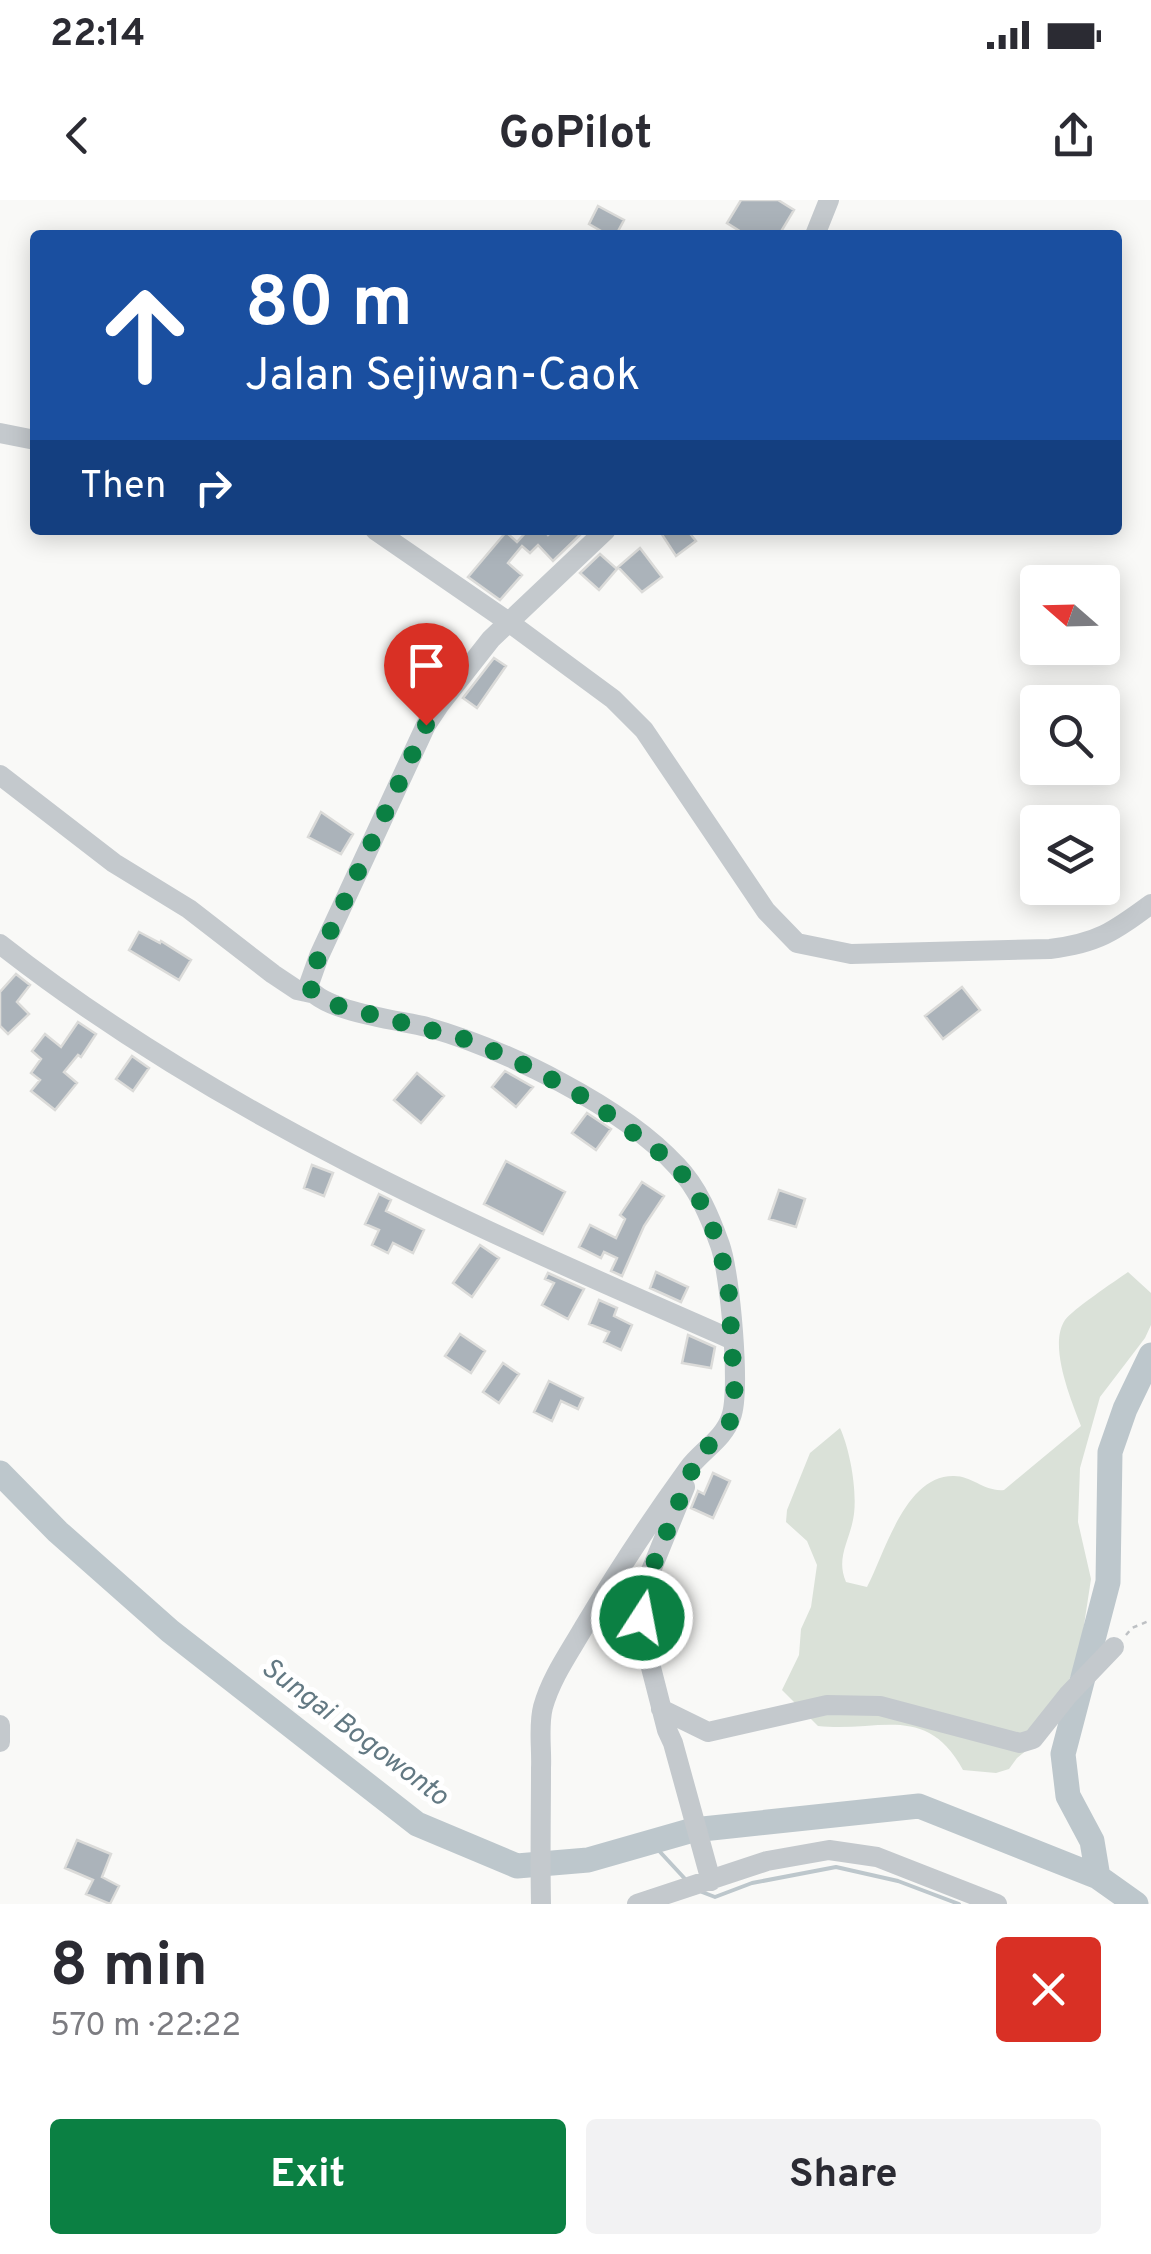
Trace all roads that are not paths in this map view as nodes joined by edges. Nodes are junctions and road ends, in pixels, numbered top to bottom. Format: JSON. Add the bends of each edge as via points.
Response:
{"nodes":[{"id":1,"x":828,"y":200,"type":"edge"},
{"id":2,"x":817,"y":230,"type":"edge"},
{"id":3,"x":0,"y":433,"type":"edge"},
{"id":4,"x":30,"y":439,"type":"edge"},
{"id":5,"x":383,"y":535,"type":"edge"},
{"id":6,"x":601,"y":535,"type":"edge"},
{"id":7,"x":516,"y":618,"type":"junction"},
{"id":8,"x":0,"y":774,"type":"edge"},
{"id":9,"x":1151,"y":904,"type":"edge"},
{"id":10,"x":0,"y":944,"type":"edge"},
{"id":11,"x":311,"y":992,"type":"junction"},
{"id":12,"x":731,"y":1340,"type":"junction"},
{"id":13,"x":699,"y":1453,"type":"junction"},
{"id":14,"x":1114,"y":1647,"type":"road end"},
{"id":15,"x":661,"y":1709,"type":"junction"},
{"id":16,"x":0,"y":1726,"type":"edge"},
{"id":17,"x":0,"y":1742,"type":"edge"},
{"id":18,"x":702,"y":1881,"type":"junction"},
{"id":19,"x":542,"y":1904,"type":"edge"},
{"id":20,"x":637,"y":1904,"type":"edge"},
{"id":21,"x":997,"y":1904,"type":"edge"}],
"edges":[{"from":1,"to":2,"type":"street"},
{"from":3,"to":4,"type":"street"},
{"from":5,"to":7,"type":"street"},
{"from":6,"to":7,"type":"street"},
{"from":7,"to":9,"type":"street","via":[[644,730],[766,911],[797,943],[851,954],[1050,949],[1107,936]]},
{"from":7,"to":11,"type":"street","via":[[482,650],[426,725],[319,956]]},
{"from":8,"to":11,"type":"street","via":[[272,974]]},
{"from":10,"to":12,"type":"street","via":[[188,1076],[398,1190]]},
{"from":11,"to":12,"type":"street","via":[[328,1003],[495,1051],[651,1142],[686,1177],[708,1213],[725,1262]]},
{"from":12,"to":13,"type":"street","via":[[731,1420]]},
{"from":13,"to":15,"type":"street","via":[[642,1606]]},
{"from":13,"to":19,"type":"street","via":[[632,1546],[542,1711]]},
{"from":14,"to":15,"type":"street","via":[[1033,1739],[1020,1743],[880,1706],[827,1705],[708,1732]]},
{"from":15,"to":18,"type":"street"},
{"from":16,"to":17,"type":"street"},
{"from":18,"to":20,"type":"street"},
{"from":18,"to":21,"type":"street","via":[[767,1861],[848,1850]]}]}
